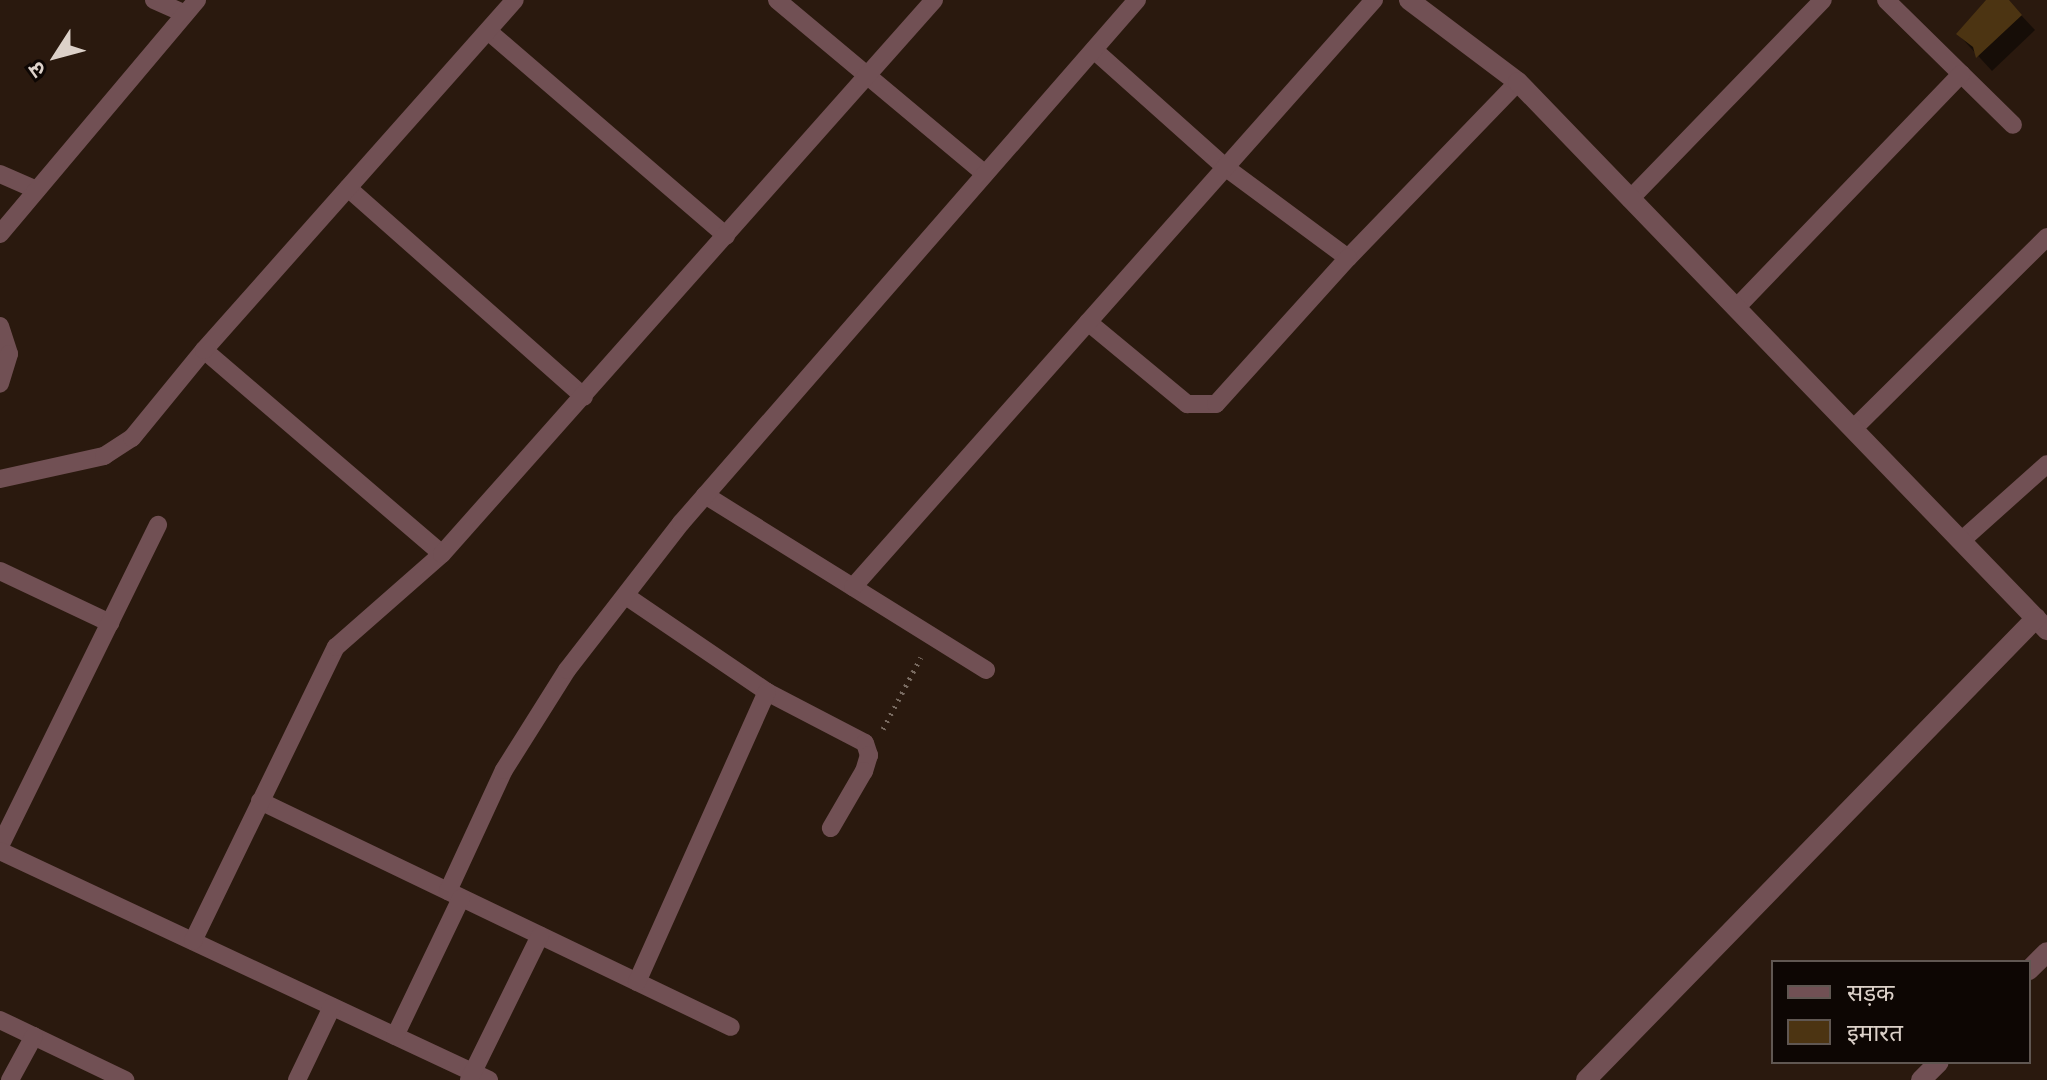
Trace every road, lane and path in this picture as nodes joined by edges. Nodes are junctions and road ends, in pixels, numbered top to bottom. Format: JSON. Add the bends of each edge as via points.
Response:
{"nodes":[{"id":1,"x":154,"y":0,"type":"edge"},
{"id":2,"x":515,"y":0,"type":"edge"},
{"id":3,"x":777,"y":0,"type":"edge"},
{"id":4,"x":934,"y":0,"type":"edge"},
{"id":5,"x":1137,"y":0,"type":"edge"},
{"id":6,"x":1374,"y":0,"type":"edge"},
{"id":7,"x":1409,"y":0,"type":"edge"},
{"id":8,"x":1823,"y":0,"type":"edge"},
{"id":9,"x":1886,"y":0,"type":"edge"},
{"id":10,"x":191,"y":7,"type":"edge"},
{"id":11,"x":488,"y":31,"type":"junction"},
{"id":12,"x":1094,"y":50,"type":"junction"},
{"id":13,"x":1961,"y":74,"type":"junction"},
{"id":14,"x":868,"y":76,"type":"junction"},
{"id":15,"x":1518,"y":82,"type":"junction"},
{"id":16,"x":2013,"y":125,"type":"dead end"},
{"id":17,"x":1225,"y":167,"type":"junction"},
{"id":18,"x":0,"y":174,"type":"edge"},
{"id":19,"x":985,"y":174,"type":"junction"},
{"id":20,"x":348,"y":188,"type":"junction"},
{"id":21,"x":37,"y":190,"type":"junction"},
{"id":22,"x":1630,"y":199,"type":"junction"},
{"id":23,"x":0,"y":234,"type":"edge"},
{"id":24,"x":726,"y":236,"type":"junction"},
{"id":25,"x":2047,"y":237,"type":"edge"},
{"id":26,"x":1348,"y":258,"type":"junction"},
{"id":27,"x":1736,"y":308,"type":"junction"},
{"id":28,"x":1088,"y":322,"type":"junction"},
{"id":29,"x":0,"y":326,"type":"edge"},
{"id":30,"x":204,"y":350,"type":"junction"},
{"id":31,"x":0,"y":384,"type":"edge"},
{"id":32,"x":584,"y":397,"type":"junction"},
{"id":33,"x":1853,"y":429,"type":"junction"},
{"id":34,"x":2047,"y":464,"type":"edge"},
{"id":35,"x":0,"y":479,"type":"edge"},
{"id":36,"x":705,"y":495,"type":"junction"},
{"id":37,"x":158,"y":525,"type":"dead end"},
{"id":38,"x":1961,"y":541,"type":"junction"},
{"id":39,"x":442,"y":554,"type":"junction"},
{"id":40,"x":0,"y":571,"type":"edge"},
{"id":41,"x":853,"y":587,"type":"junction"},
{"id":42,"x":626,"y":596,"type":"junction"},
{"id":43,"x":110,"y":623,"type":"junction"},
{"id":44,"x":2042,"y":624,"type":"edge"},
{"id":45,"x":932,"y":636,"type":"junction"},
{"id":46,"x":986,"y":670,"type":"dead end"},
{"id":47,"x":767,"y":692,"type":"junction"},
{"id":48,"x":869,"y":755,"type":"junction"},
{"id":49,"x":260,"y":801,"type":"junction"},
{"id":50,"x":831,"y":828,"type":"dead end"},
{"id":51,"x":0,"y":848,"type":"edge"},
{"id":52,"x":454,"y":894,"type":"junction"},
{"id":53,"x":540,"y":936,"type":"junction"},
{"id":54,"x":193,"y":941,"type":"junction"},
{"id":55,"x":2047,"y":952,"type":"edge"},
{"id":56,"x":2031,"y":968,"type":"edge"},
{"id":57,"x":637,"y":982,"type":"junction"},
{"id":58,"x":332,"y":1007,"type":"junction"},
{"id":59,"x":0,"y":1020,"type":"edge"},
{"id":60,"x":731,"y":1027,"type":"dead end"},
{"id":61,"x":34,"y":1036,"type":"junction"},
{"id":62,"x":395,"y":1036,"type":"junction"},
{"id":63,"x":1937,"y":1064,"type":"edge"},
{"id":64,"x":477,"y":1077,"type":"edge"},
{"id":65,"x":10,"y":1080,"type":"edge"},
{"id":66,"x":125,"y":1080,"type":"edge"},
{"id":67,"x":297,"y":1080,"type":"edge"},
{"id":68,"x":1586,"y":1080,"type":"edge"},
{"id":69,"x":1921,"y":1080,"type":"edge"}],
"edges":[{"from":1,"to":10,"type":"lane"},
{"from":2,"to":11,"type":"lane"},
{"from":3,"to":14,"type":"lane"},
{"from":4,"to":14,"type":"lane"},
{"from":5,"to":12,"type":"lane"},
{"from":6,"to":17,"type":"lane"},
{"from":7,"to":15,"type":"street"},
{"from":8,"to":22,"type":"lane"},
{"from":9,"to":13,"type":"lane"},
{"from":10,"to":21,"type":"lane"},
{"from":11,"to":20,"type":"lane"},
{"from":11,"to":24,"type":"lane"},
{"from":12,"to":17,"type":"lane"},
{"from":12,"to":19,"type":"lane"},
{"from":13,"to":16,"type":"lane"},
{"from":13,"to":27,"type":"lane"},
{"from":14,"to":19,"type":"lane"},
{"from":14,"to":24,"type":"lane"},
{"from":15,"to":22,"type":"street"},
{"from":15,"to":26,"type":"lane"},
{"from":17,"to":26,"type":"lane"},
{"from":17,"to":28,"type":"lane"},
{"from":18,"to":21,"type":"lane"},
{"from":19,"to":36,"type":"lane"},
{"from":20,"to":30,"type":"lane"},
{"from":20,"to":32,"type":"lane"},
{"from":21,"to":23,"type":"lane"},
{"from":22,"to":27,"type":"street"},
{"from":24,"to":32,"type":"lane"},
{"from":25,"to":33,"type":"lane"},
{"from":26,"to":28,"type":"lane","via":[[1216,404],[1187,404]]},
{"from":27,"to":33,"type":"street"},
{"from":28,"to":41,"type":"lane"},
{"from":29,"to":31,"type":"lane","via":[[9,354]]},
{"from":30,"to":35,"type":"lane","via":[[132,438],[104,456]]},
{"from":30,"to":39,"type":"lane"},
{"from":32,"to":39,"type":"lane"},
{"from":33,"to":38,"type":"street"},
{"from":34,"to":38,"type":"lane"},
{"from":36,"to":41,"type":"lane"},
{"from":36,"to":42,"type":"lane"},
{"from":37,"to":43,"type":"lane"},
{"from":38,"to":44,"type":"street"},
{"from":39,"to":49,"type":"lane","via":[[336,647]]},
{"from":40,"to":43,"type":"lane"},
{"from":41,"to":45,"type":"lane"},
{"from":42,"to":47,"type":"lane"},
{"from":42,"to":52,"type":"lane","via":[[529,724]]},
{"from":43,"to":51,"type":"lane"},
{"from":44,"to":68,"type":"street"},
{"from":45,"to":46,"type":"lane"},
{"from":45,"to":48,"type":"path"},
{"from":47,"to":48,"type":"lane","via":[[854,735]]},
{"from":47,"to":57,"type":"lane"},
{"from":48,"to":50,"type":"lane"},
{"from":49,"to":52,"type":"lane"},
{"from":49,"to":54,"type":"lane"},
{"from":51,"to":54,"type":"lane"},
{"from":52,"to":53,"type":"lane"},
{"from":52,"to":62,"type":"lane"},
{"from":53,"to":57,"type":"lane"},
{"from":53,"to":64,"type":"lane"},
{"from":54,"to":58,"type":"lane"},
{"from":55,"to":56,"type":"street"},
{"from":57,"to":60,"type":"lane"},
{"from":58,"to":62,"type":"lane"},
{"from":58,"to":67,"type":"lane"},
{"from":59,"to":61,"type":"lane"},
{"from":61,"to":65,"type":"lane"},
{"from":61,"to":66,"type":"lane"},
{"from":62,"to":64,"type":"lane"},
{"from":63,"to":69,"type":"street"}]}
